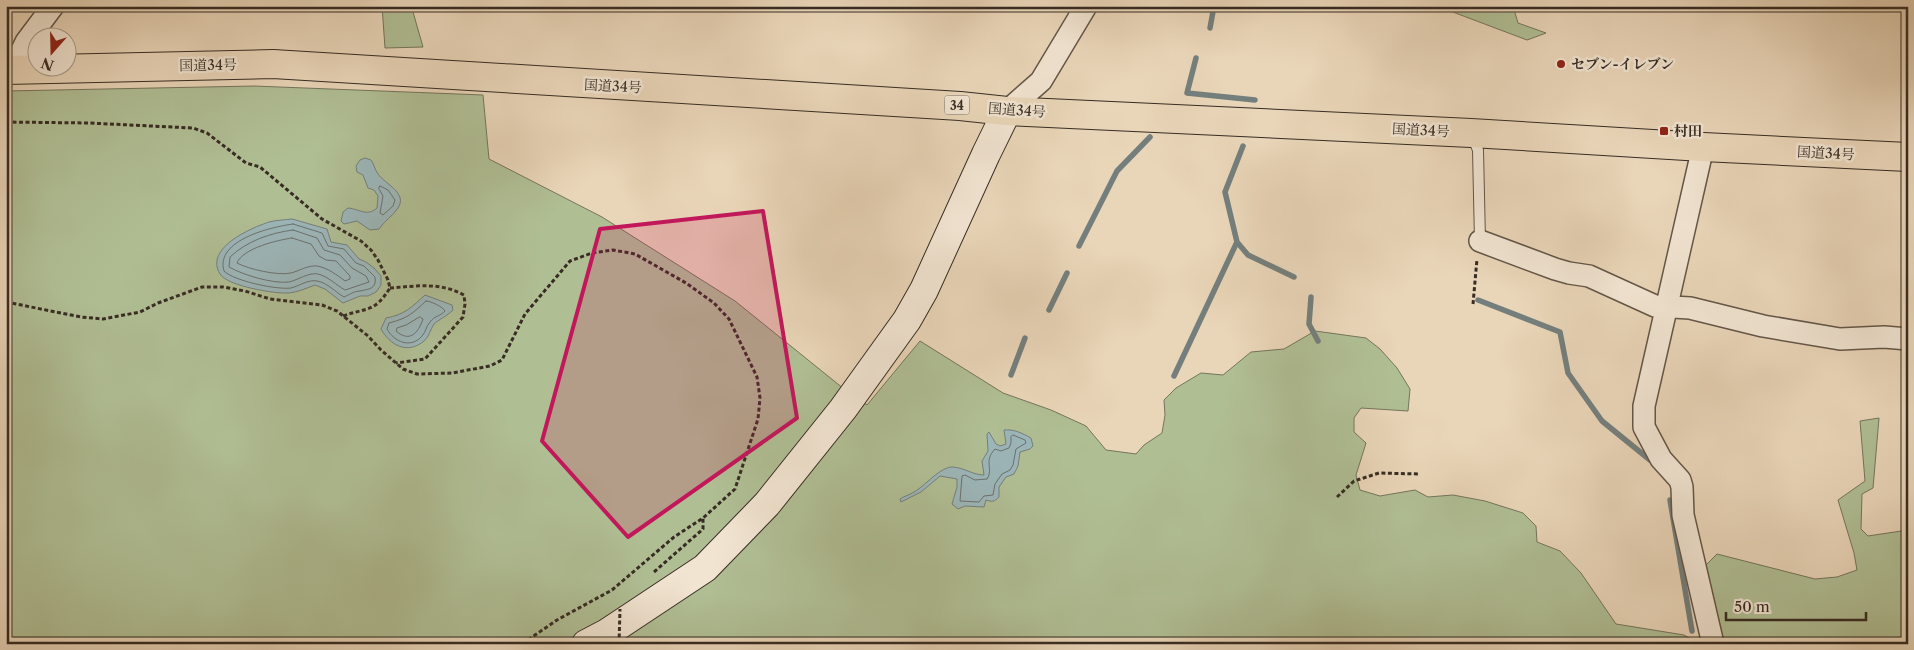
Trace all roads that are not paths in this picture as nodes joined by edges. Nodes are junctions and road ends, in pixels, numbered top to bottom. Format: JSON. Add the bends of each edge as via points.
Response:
{"nodes":[{"id":1,"x":53,"y":6,"type":"edge"},
{"id":2,"x":1086,"y":6,"type":"edge"},
{"id":3,"x":9,"y":70,"type":"edge"},
{"id":4,"x":1007,"y":111,"type":"junction"},
{"id":5,"x":1471,"y":133,"type":"junction"},
{"id":6,"x":1703,"y":147,"type":"junction"},
{"id":7,"x":1908,"y":157,"type":"edge"},
{"id":8,"x":1480,"y":241,"type":"joint"},
{"id":9,"x":1665,"y":308,"type":"junction"},
{"id":10,"x":1908,"y":339,"type":"edge"},
{"id":11,"x":586,"y":644,"type":"edge"},
{"id":12,"x":1713,"y":644,"type":"edge"}],
"edges":[{"from":1,"to":3,"type":"street"},
{"from":2,"to":4,"type":"street","via":[[1041,82]]},
{"from":3,"to":4,"type":"highway","name":"国道34号","number":"34","via":[[273,64]]},
{"from":4,"to":5,"type":"highway","name":"国道34号","number":"34"},
{"from":4,"to":11,"type":"street","via":[[924,290],[907,320],[837,416],[767,504],[705,568]]},
{"from":5,"to":6,"type":"highway","name":"国道34号","number":"34"},
{"from":5,"to":8,"type":"lane","via":[[1478,150]]},
{"from":6,"to":7,"type":"highway","name":"国道34号","number":"34"},
{"from":6,"to":9,"type":"street"},
{"from":8,"to":9,"type":"street","via":[[1556,269],[1589,276]]},
{"from":9,"to":10,"type":"street","via":[[1690,308],[1763,326],[1840,339]]},
{"from":9,"to":12,"type":"street","via":[[1644,406],[1644,427],[1660,459],[1680,480],[1683,515]]}]}
